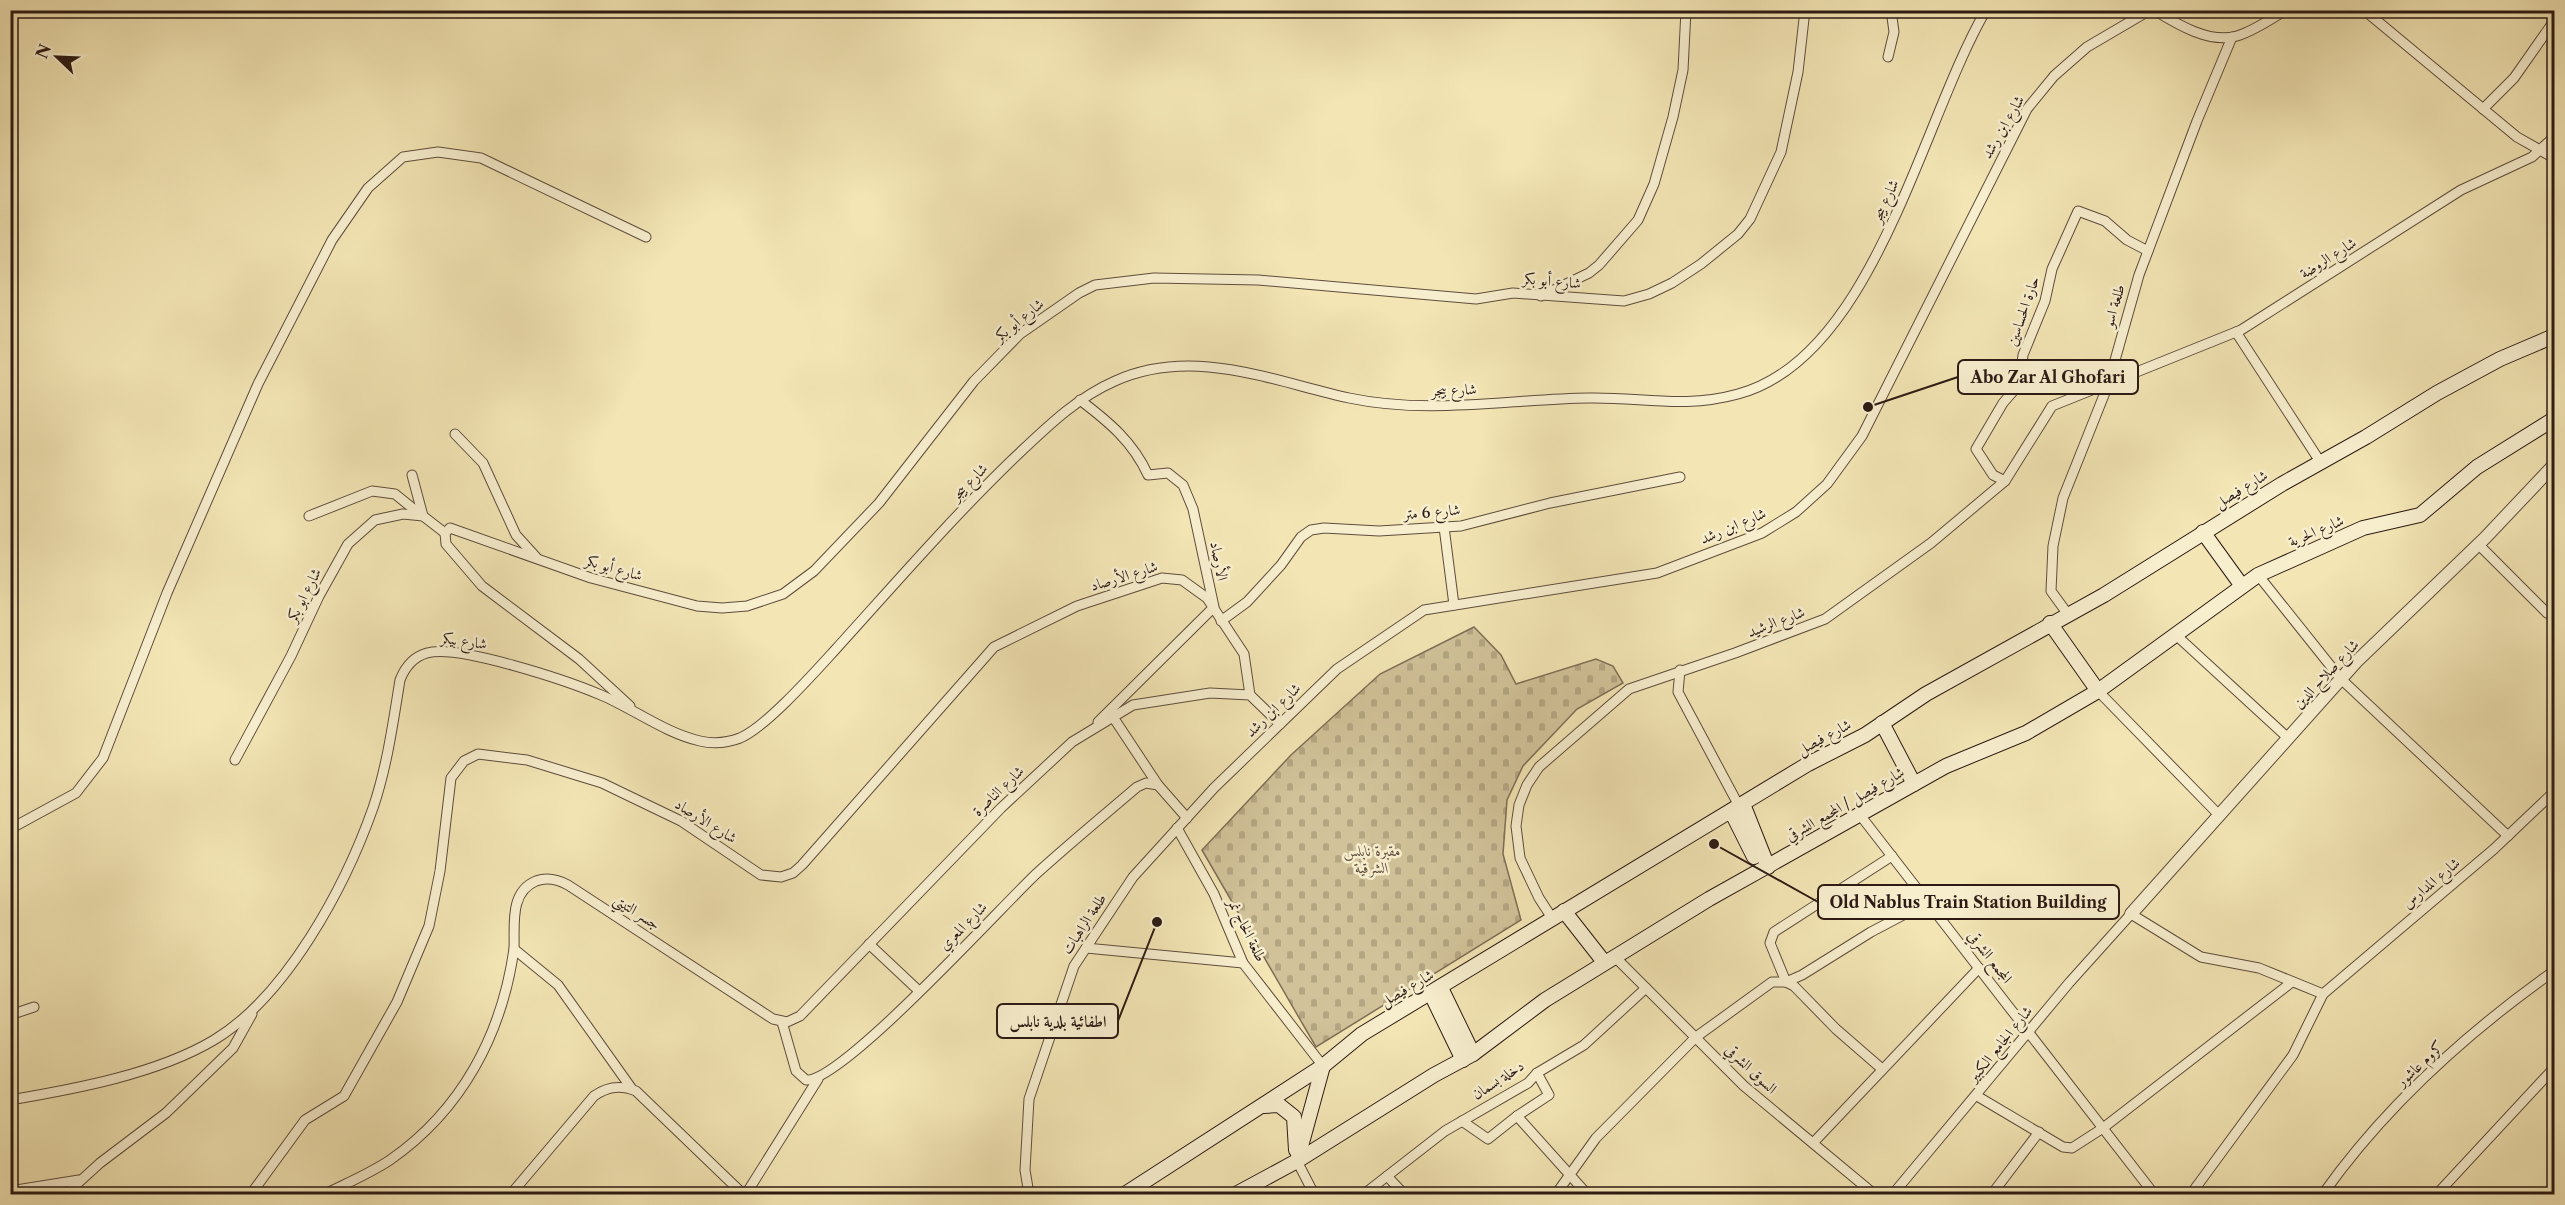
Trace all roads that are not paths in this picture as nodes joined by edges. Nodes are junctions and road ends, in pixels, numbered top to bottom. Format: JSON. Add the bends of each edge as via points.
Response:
{"nodes":[{"id":1,"x":1686,"y":10,"type":"edge"},
{"id":2,"x":1805,"y":10,"type":"edge"},
{"id":3,"x":1891,"y":10,"type":"edge"},
{"id":4,"x":1986,"y":10,"type":"edge"},
{"id":5,"x":2152,"y":10,"type":"edge"},
{"id":6,"x":2286,"y":10,"type":"edge"},
{"id":7,"x":2364,"y":10,"type":"edge"},
{"id":8,"x":2554,"y":21,"type":"edge"},
{"id":9,"x":2232,"y":37,"type":"junction"},
{"id":10,"x":1888,"y":57,"type":"dead end"},
{"id":11,"x":2483,"y":109,"type":"junction"},
{"id":12,"x":2554,"y":137,"type":"edge"},
{"id":13,"x":2539,"y":150,"type":"junction"},
{"id":14,"x":2554,"y":158,"type":"edge"},
{"id":15,"x":646,"y":237,"type":"dead end"},
{"id":16,"x":2148,"y":251,"type":"junction"},
{"id":17,"x":1541,"y":296,"type":"junction"},
{"id":18,"x":2236,"y":333,"type":"junction"},
{"id":19,"x":2551,"y":340,"type":"edge"},
{"id":20,"x":2108,"y":385,"type":"junction"},
{"id":21,"x":1080,"y":400,"type":"junction"},
{"id":22,"x":2554,"y":419,"type":"edge"},
{"id":23,"x":455,"y":434,"type":"dead end"},
{"id":24,"x":2321,"y":463,"type":"junction"},
{"id":25,"x":2554,"y":465,"type":"edge"},
{"id":26,"x":412,"y":475,"type":"dead end"},
{"id":27,"x":1680,"y":477,"type":"dead end"},
{"id":28,"x":2006,"y":481,"type":"junction"},
{"id":29,"x":309,"y":516,"type":"dead end"},
{"id":30,"x":423,"y":516,"type":"junction"},
{"id":31,"x":1444,"y":527,"type":"junction"},
{"id":32,"x":2203,"y":532,"type":"junction"},
{"id":33,"x":446,"y":533,"type":"junction"},
{"id":34,"x":2478,"y":544,"type":"junction"},
{"id":35,"x":538,"y":559,"type":"junction"},
{"id":36,"x":2258,"y":575,"type":"junction"},
{"id":37,"x":2242,"y":585,"type":"junction"},
{"id":38,"x":1454,"y":605,"type":"junction"},
{"id":39,"x":1214,"y":607,"type":"junction"},
{"id":40,"x":2067,"y":613,"type":"junction"},
{"id":41,"x":2547,"y":613,"type":"dead end"},
{"id":42,"x":1221,"y":621,"type":"junction"},
{"id":43,"x":2050,"y":623,"type":"junction"},
{"id":44,"x":2177,"y":636,"type":"junction"},
{"id":45,"x":822,"y":665,"type":"joint"},
{"id":46,"x":1680,"y":670,"type":"junction"},
{"id":47,"x":2341,"y":679,"type":"junction"},
{"id":48,"x":2098,"y":691,"type":"junction"},
{"id":49,"x":1250,"y":695,"type":"junction"},
{"id":50,"x":638,"y":714,"type":"junction"},
{"id":51,"x":1113,"y":717,"type":"junction"},
{"id":52,"x":1882,"y":723,"type":"junction"},
{"id":53,"x":1280,"y":724,"type":"junction"},
{"id":54,"x":1086,"y":734,"type":"junction"},
{"id":55,"x":2288,"y":738,"type":"junction"},
{"id":56,"x":235,"y":760,"type":"dead end"},
{"id":57,"x":1158,"y":784,"type":"junction"},
{"id":58,"x":1914,"y":784,"type":"junction"},
{"id":59,"x":2554,"y":792,"type":"edge"},
{"id":60,"x":1738,"y":807,"type":"junction"},
{"id":61,"x":1860,"y":814,"type":"junction"},
{"id":62,"x":2219,"y":815,"type":"junction"},
{"id":63,"x":1187,"y":818,"type":"junction"},
{"id":64,"x":1178,"y":828,"type":"junction"},
{"id":65,"x":10,"y":829,"type":"edge"},
{"id":66,"x":2508,"y":836,"type":"junction"},
{"id":67,"x":1892,"y":856,"type":"junction"},
{"id":68,"x":1764,"y":868,"type":"junction"},
{"id":69,"x":1928,"y":902,"type":"junction"},
{"id":70,"x":2131,"y":914,"type":"junction"},
{"id":71,"x":1558,"y":915,"type":"junction"},
{"id":72,"x":869,"y":944,"type":"junction"},
{"id":73,"x":514,"y":948,"type":"junction"},
{"id":74,"x":1086,"y":948,"type":"junction"},
{"id":75,"x":1609,"y":959,"type":"junction"},
{"id":76,"x":1243,"y":963,"type":"junction"},
{"id":77,"x":1979,"y":968,"type":"junction"},
{"id":78,"x":2554,"y":971,"type":"edge"},
{"id":79,"x":1786,"y":982,"type":"junction"},
{"id":80,"x":2292,"y":982,"type":"junction"},
{"id":81,"x":1646,"y":988,"type":"junction"},
{"id":82,"x":919,"y":991,"type":"junction"},
{"id":83,"x":1436,"y":991,"type":"junction"},
{"id":84,"x":2323,"y":994,"type":"junction"},
{"id":85,"x":34,"y":1007,"type":"dead end"},
{"id":86,"x":255,"y":1008,"type":"junction"},
{"id":87,"x":10,"y":1015,"type":"edge"},
{"id":88,"x":782,"y":1022,"type":"junction"},
{"id":89,"x":2029,"y":1032,"type":"junction"},
{"id":90,"x":1696,"y":1037,"type":"junction"},
{"id":91,"x":1468,"y":1057,"type":"junction"},
{"id":92,"x":1323,"y":1066,"type":"junction"},
{"id":93,"x":2554,"y":1068,"type":"edge"},
{"id":94,"x":1882,"y":1069,"type":"junction"},
{"id":95,"x":1537,"y":1072,"type":"junction"},
{"id":96,"x":818,"y":1079,"type":"junction"},
{"id":97,"x":632,"y":1089,"type":"junction"},
{"id":98,"x":1977,"y":1096,"type":"junction"},
{"id":99,"x":10,"y":1100,"type":"edge"},
{"id":100,"x":1261,"y":1106,"type":"junction"},
{"id":101,"x":1517,"y":1116,"type":"junction"},
{"id":102,"x":1462,"y":1121,"type":"junction"},
{"id":103,"x":2103,"y":1128,"type":"junction"},
{"id":104,"x":2039,"y":1132,"type":"junction"},
{"id":105,"x":1813,"y":1143,"type":"junction"},
{"id":106,"x":1297,"y":1161,"type":"junction"},
{"id":107,"x":1387,"y":1176,"type":"junction"},
{"id":108,"x":1570,"y":1176,"type":"junction"},
{"id":109,"x":79,"y":1180,"type":"junction"},
{"id":110,"x":10,"y":1191,"type":"edge"},
{"id":111,"x":66,"y":1194,"type":"edge"},
{"id":112,"x":251,"y":1194,"type":"edge"},
{"id":113,"x":325,"y":1194,"type":"edge"},
{"id":114,"x":511,"y":1194,"type":"edge"},
{"id":115,"x":745,"y":1194,"type":"edge"},
{"id":116,"x":1029,"y":1194,"type":"edge"},
{"id":117,"x":1125,"y":1194,"type":"edge"},
{"id":118,"x":1236,"y":1194,"type":"edge"},
{"id":119,"x":1314,"y":1194,"type":"edge"},
{"id":120,"x":1364,"y":1194,"type":"edge"},
{"id":121,"x":1404,"y":1194,"type":"edge"},
{"id":122,"x":1556,"y":1194,"type":"edge"},
{"id":123,"x":1587,"y":1194,"type":"edge"},
{"id":124,"x":1874,"y":1194,"type":"edge"},
{"id":125,"x":1893,"y":1194,"type":"edge"},
{"id":126,"x":1992,"y":1194,"type":"edge"},
{"id":127,"x":2154,"y":1194,"type":"edge"},
{"id":128,"x":2191,"y":1194,"type":"edge"},
{"id":129,"x":2323,"y":1194,"type":"edge"},
{"id":130,"x":2437,"y":1194,"type":"edge"}],
"edges":[{"from":1,"to":17,"type":"street","via":[[1683,70],[1673,117],[1654,184],[1638,220],[1589,273]]},
{"from":2,"to":17,"type":"street","name":"شارع أبو بكر","via":[[1798,72],[1781,152],[1750,219],[1738,234],[1691,271],[1634,299]]},
{"from":3,"to":10,"type":"street","via":[[1894,32]]},
{"from":4,"to":21,"type":"street","name":"شارع بيجر","via":[[1891,228],[1863,278],[1840,315],[1810,351],[1791,369],[1760,387],[1706,401],[1680,403],[1592,398],[1419,406],[1350,398],[1252,372],[1193,366],[1131,375]]},
{"from":5,"to":9,"type":"street","via":[[2210,36]]},
{"from":5,"to":38,"type":"street","name":"شارع ابن رشد","via":[[2087,47],[2054,76],[2027,109],[1862,436],[1827,484],[1796,512],[1762,533],[1657,573]]},
{"from":6,"to":9,"type":"street"},
{"from":7,"to":11,"type":"street"},
{"from":8,"to":11,"type":"street","via":[[2514,78]]},
{"from":9,"to":16,"type":"street","name":"طلعة اسو"},
{"from":11,"to":13,"type":"street"},
{"from":12,"to":13,"type":"street","name":"شارع الروضة"},
{"from":13,"to":14,"type":"street"},
{"from":13,"to":18,"type":"street","name":"شارع الروضة","via":[[2462,190]]},
{"from":15,"to":65,"type":"street","via":[[481,158],[438,152],[403,157],[368,188],[332,240],[258,384],[167,592],[103,758],[76,793]]},
{"from":16,"to":20,"type":"street","name":"طلعة اسو"},
{"from":16,"to":28,"type":"street","name":"حارة الحساسين","via":[[2105,221],[2078,211],[2052,269],[2045,301],[2023,355],[2020,378],[1976,449],[1993,475]]},
{"from":17,"to":35,"type":"street","name":"شارع أبو بكر","via":[[1514,293],[1476,299],[1258,280],[1154,278],[1095,285],[1020,334],[974,381],[879,503],[814,571],[783,594],[747,606],[710,608],[591,578]]},
{"from":18,"to":20,"type":"street","name":"شارع الروضة"},
{"from":18,"to":24,"type":"street"},
{"from":19,"to":24,"type":"main road","name":"شارع فيصل","via":[[2500,359]]},
{"from":20,"to":28,"type":"street","name":"شارع الرشيد","via":[[2052,406]]},
{"from":20,"to":40,"type":"street","name":"طلعة اسو","via":[[2063,498],[2053,546],[2051,591]]},
{"from":21,"to":39,"type":"street","name":"الأرصاد","via":[[1122,436],[1138,454],[1148,475],[1168,473],[1183,484],[1193,508]]},
{"from":21,"to":45,"type":"street","name":"شارع بيجر","via":[[982,490]]},
{"from":22,"to":36,"type":"main road","name":"شارع الحرية","via":[[2477,467],[2420,515],[2363,528]]},
{"from":23,"to":35,"type":"street","via":[[483,464],[516,535]]},
{"from":24,"to":32,"type":"main road","name":"شارع فيصل"},
{"from":25,"to":34,"type":"street","name":"شارع صلاح الدين"},
{"from":26,"to":30,"type":"street"},
{"from":27,"to":31,"type":"street","name":"شارع 6 متر"},
{"from":28,"to":46,"type":"street","name":"شارع الرشيد","via":[[1931,543],[1825,619]]},
{"from":29,"to":30,"type":"street","via":[[372,491],[395,494]]},
{"from":30,"to":33,"type":"street"},
{"from":30,"to":56,"type":"street","name":"شارع ابو بكر","via":[[403,514],[375,520],[348,544]]},
{"from":31,"to":38,"type":"street"},
{"from":31,"to":42,"type":"street","name":"شارع 6 متر","via":[[1311,530],[1247,602]]},
{"from":32,"to":37,"type":"main road"},
{"from":32,"to":40,"type":"main road","name":"شارع فيصل","via":[[2104,595]]},
{"from":33,"to":35,"type":"street","name":"شارع أبو بكر","via":[[450,528]]},
{"from":33,"to":50,"type":"street","via":[[446,544],[482,586],[579,659]]},
{"from":34,"to":41,"type":"street"},
{"from":34,"to":47,"type":"street","name":"شارع صلاح الدين"},
{"from":36,"to":37,"type":"main road","name":"شارع الحرية"},
{"from":36,"to":47,"type":"street"},
{"from":37,"to":44,"type":"main road","name":"شارع الحرية"},
{"from":38,"to":53,"type":"street","name":"شارع ابن رشد","via":[[1424,610],[1336,669]]},
{"from":39,"to":42,"type":"street","name":"شارع الأرصاد"},
{"from":39,"to":54,"type":"street"},
{"from":39,"to":112,"type":"street","name":"شارع الأرصاد","via":[[1190,585],[1176,578],[1162,578],[1077,606],[994,647],[802,865],[781,877],[755,872],[681,821],[602,783],[527,760],[478,754],[470,757],[452,778],[429,926],[397,1002],[348,1092],[305,1120]]},
{"from":40,"to":43,"type":"main road","name":"شارع فيصل"},
{"from":42,"to":49,"type":"street","name":"شارع الأرصاد","via":[[1244,654]]},
{"from":43,"to":48,"type":"main road"},
{"from":43,"to":52,"type":"main road","name":"شارع فيصل"},
{"from":44,"to":48,"type":"main road","name":"شارع الحرية"},
{"from":44,"to":55,"type":"street"},
{"from":45,"to":50,"type":"street","name":"شارع بيكر","via":[[754,730],[734,740],[699,741]]},
{"from":46,"to":60,"type":"street","via":[[1678,692]]},
{"from":46,"to":71,"type":"street","name":"شارع الرشيد","via":[[1629,689],[1539,767],[1527,785],[1519,805],[1516,837],[1520,858],[1539,898]]},
{"from":47,"to":55,"type":"street","name":"شارع صلاح الدين"},
{"from":47,"to":66,"type":"street"},
{"from":48,"to":58,"type":"main road","name":"شارع فيصل / المجمع الشرقي","via":[[2026,733],[1946,766]]},
{"from":48,"to":62,"type":"street"},
{"from":49,"to":51,"type":"street","name":"شارع الناصرة","via":[[1210,693],[1133,705]]},
{"from":49,"to":53,"type":"street"},
{"from":50,"to":86,"type":"street","name":"شارع بيكر","via":[[572,684],[501,662],[439,651],[413,659],[400,680],[385,767],[359,843],[304,948]]},
{"from":51,"to":54,"type":"street","name":"شارع الناصرة"},
{"from":51,"to":57,"type":"street"},
{"from":52,"to":58,"type":"main road"},
{"from":52,"to":60,"type":"main road","name":"شارع فيصل"},
{"from":53,"to":63,"type":"street","name":"شارع ابن رشد"},
{"from":54,"to":72,"type":"street","name":"شارع الناصرة","via":[[1071,742],[1001,808]]},
{"from":55,"to":62,"type":"street","name":"شارع صلاح الدين"},
{"from":57,"to":63,"type":"street"},
{"from":57,"to":82,"type":"street","name":"شارع المعري","via":[[1140,785],[1036,874]]},
{"from":58,"to":61,"type":"main road","name":"شارع فيصل / المجمع الشرقي"},
{"from":59,"to":66,"type":"street","name":"شارع المدارس"},
{"from":60,"to":68,"type":"main road"},
{"from":60,"to":71,"type":"main road","name":"شارع فيصل"},
{"from":61,"to":67,"type":"street","name":"المجمع الشرقي"},
{"from":61,"to":68,"type":"main road","name":"شارع فيصل / المجمع الشرقي"},
{"from":62,"to":70,"type":"street","name":"شارع صلاح الدين"},
{"from":63,"to":64,"type":"street","name":"شارع ابن رشد"},
{"from":64,"to":74,"type":"street","name":"طلعة الراهبات","via":[[1133,877]]},
{"from":64,"to":76,"type":"street","name":"طلعة الحاج نمر","via":[[1214,894]]},
{"from":66,"to":84,"type":"street","name":"شارع المدارس"},
{"from":67,"to":69,"type":"street","name":"المجمع الشرقي"},
{"from":67,"to":79,"type":"street","via":[[1772,934],[1771,945]]},
{"from":68,"to":75,"type":"main road","name":"شارع فيصل / المجمع الشرقي"},
{"from":69,"to":77,"type":"street","name":"المجمع الشرقي"},
{"from":69,"to":79,"type":"street"},
{"from":70,"to":80,"type":"street","via":[[2202,957],[2259,968]]},
{"from":70,"to":89,"type":"street","name":"شارع الجامع الكبير"},
{"from":71,"to":75,"type":"main road"},
{"from":71,"to":83,"type":"main road","name":"شارع فيصل"},
{"from":72,"to":82,"type":"street"},
{"from":72,"to":88,"type":"street","name":"شارع الناصرة","via":[[800,1016]]},
{"from":73,"to":88,"type":"street","name":"جسر التيتي","via":[[516,904],[521,892],[537,881],[556,879]]},
{"from":73,"to":97,"type":"street","via":[[558,985]]},
{"from":73,"to":113,"type":"street","name":"جسر التيتي","via":[[506,995],[494,1030],[457,1096],[404,1149]]},
{"from":74,"to":76,"type":"street"},
{"from":74,"to":116,"type":"street","name":"طلعة الراهبات","via":[[1074,966],[1029,1099],[1025,1170]]},
{"from":75,"to":81,"type":"street","name":"السوق الشرقي"},
{"from":75,"to":91,"type":"main road","name":"شارع فيصل / المجمع الشرقي"},
{"from":76,"to":92,"type":"street","name":"طلعة الحاج نمر"},
{"from":77,"to":89,"type":"street","name":"المجمع الشرقي"},
{"from":77,"to":94,"type":"street"},
{"from":78,"to":129,"type":"street","name":"كروم عاشور","via":[[2480,1028],[2407,1097]]},
{"from":79,"to":90,"type":"street","via":[[1767,984]]},
{"from":79,"to":94,"type":"street"},
{"from":80,"to":84,"type":"street"},
{"from":80,"to":103,"type":"street"},
{"from":81,"to":90,"type":"street","name":"السوق الشرقي"},
{"from":81,"to":95,"type":"street","name":"دخلة بسمان","via":[[1584,1045]]},
{"from":82,"to":96,"type":"street","name":"شارع المعري","via":[[866,1043]]},
{"from":83,"to":91,"type":"main road"},
{"from":83,"to":92,"type":"main road","name":"شارع فيصل","via":[[1362,1034]]},
{"from":84,"to":128,"type":"street","via":[[2293,1055]]},
{"from":85,"to":87,"type":"street"},
{"from":86,"to":99,"type":"street","via":[[214,1040],[170,1060],[94,1084]]},
{"from":86,"to":109,"type":"street","via":[[232,1048],[183,1097]]},
{"from":88,"to":96,"type":"street","via":[[796,1071],[806,1080]]},
{"from":89,"to":98,"type":"street","name":"شارع الجامع الكبير"},
{"from":89,"to":103,"type":"street","name":"المجمع الشرقي"},
{"from":90,"to":105,"type":"street","name":"السوق الشرقي","via":[[1744,1086]]},
{"from":90,"to":108,"type":"street","via":[[1596,1138]]},
{"from":91,"to":106,"type":"main road","name":"شارع فيصل / المجمع الشرقي"},
{"from":92,"to":100,"type":"main road","name":"شارع فيصل"},
{"from":92,"to":106,"type":"main road"},
{"from":93,"to":130,"type":"street"},
{"from":94,"to":105,"type":"street"},
{"from":95,"to":101,"type":"street","via":[[1549,1095]]},
{"from":95,"to":102,"type":"street","name":"دخلة بسمان","via":[[1528,1083]]},
{"from":96,"to":115,"type":"street"},
{"from":97,"to":114,"type":"street","via":[[612,1087],[600,1092]]},
{"from":97,"to":115,"type":"street"},
{"from":98,"to":104,"type":"street"},
{"from":98,"to":125,"type":"street","name":"شارع الجامع الكبير"},
{"from":100,"to":106,"type":"main road","via":[[1279,1105],[1294,1116]]},
{"from":100,"to":117,"type":"main road","name":"شارع فيصل"},
{"from":101,"to":102,"type":"street","via":[[1488,1138]]},
{"from":101,"to":108,"type":"street"},
{"from":102,"to":107,"type":"street","name":"دخلة بسمان"},
{"from":103,"to":104,"type":"street","via":[[2072,1148],[2063,1147]]},
{"from":103,"to":127,"type":"street","name":"المجمع الشرقي"},
{"from":104,"to":126,"type":"street"},
{"from":105,"to":124,"type":"street","name":"السوق الشرقي"},
{"from":106,"to":118,"type":"main road","name":"شارع فيصل / المجمع الشرقي"},
{"from":106,"to":119,"type":"street"},
{"from":107,"to":120,"type":"street","name":"دخلة بسمان"},
{"from":107,"to":121,"type":"street"},
{"from":108,"to":122,"type":"street"},
{"from":108,"to":123,"type":"street"},
{"from":109,"to":110,"type":"street"},
{"from":109,"to":111,"type":"street"}]}
